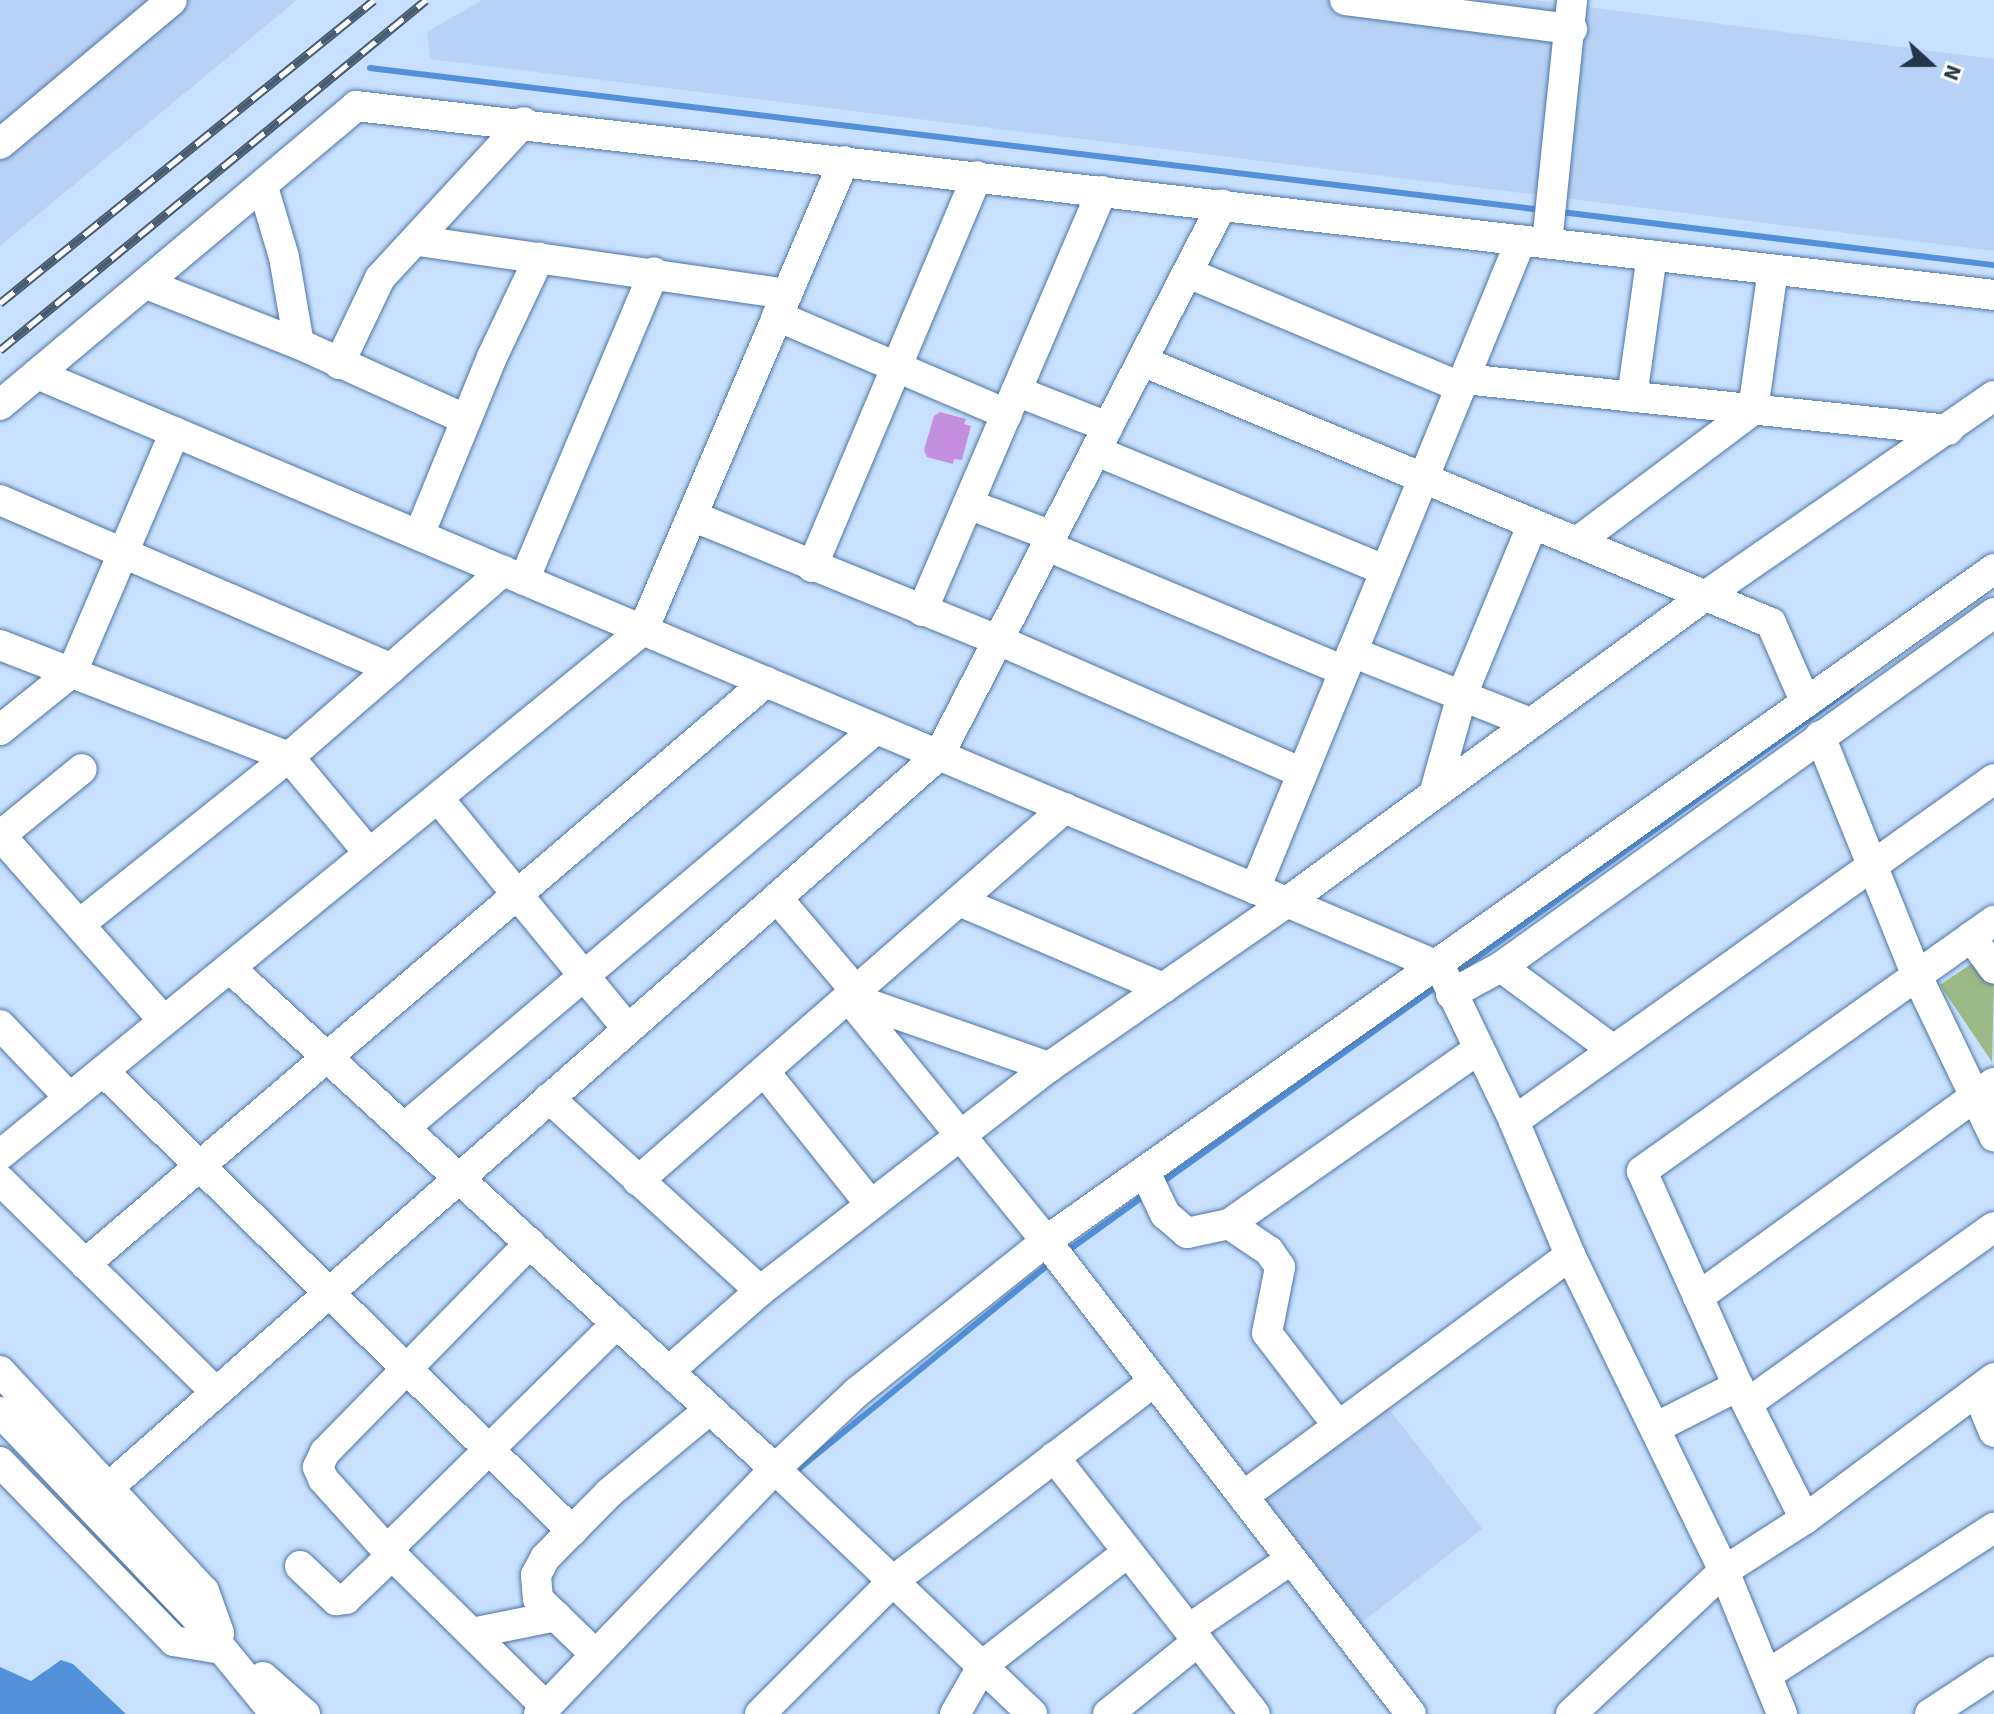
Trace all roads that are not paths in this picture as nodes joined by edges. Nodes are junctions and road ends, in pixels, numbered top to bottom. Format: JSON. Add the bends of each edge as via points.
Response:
{"nodes":[{"id":1,"x":172,"y":0,"type":"edge"},
{"id":2,"x":1345,"y":0,"type":"edge"},
{"id":3,"x":1576,"y":9,"type":"edge"},
{"id":4,"x":524,"y":122,"type":"junction"},
{"id":5,"x":0,"y":144,"type":"edge"},
{"id":6,"x":844,"y":161,"type":"junction"},
{"id":7,"x":977,"y":176,"type":"junction"},
{"id":8,"x":263,"y":187,"type":"junction"},
{"id":9,"x":1102,"y":191,"type":"junction"},
{"id":10,"x":1222,"y":205,"type":"junction"},
{"id":11,"x":1542,"y":230,"type":"junction"},
{"id":12,"x":419,"y":241,"type":"junction"},
{"id":13,"x":1652,"y":255,"type":"junction"},
{"id":14,"x":539,"y":258,"type":"junction"},
{"id":15,"x":1773,"y":269,"type":"junction"},
{"id":16,"x":654,"y":272,"type":"junction"},
{"id":17,"x":1188,"y":273,"type":"junction"},
{"id":18,"x":149,"y":285,"type":"junction"},
{"id":19,"x":1994,"y":295,"type":"edge"},
{"id":20,"x":782,"y":305,"type":"junction"},
{"id":21,"x":299,"y":344,"type":"junction"},
{"id":22,"x":1142,"y":361,"type":"junction"},
{"id":23,"x":339,"y":364,"type":"junction"},
{"id":24,"x":896,"y":367,"type":"junction"},
{"id":25,"x":37,"y":374,"type":"junction"},
{"id":26,"x":1462,"y":383,"type":"junction"},
{"id":27,"x":1632,"y":397,"type":"junction"},
{"id":28,"x":1012,"y":403,"type":"junction"},
{"id":29,"x":0,"y":405,"type":"edge"},
{"id":30,"x":1990,"y":409,"type":"edge"},
{"id":31,"x":1753,"y":410,"type":"junction"},
{"id":32,"x":465,"y":419,"type":"junction"},
{"id":33,"x":1948,"y":430,"type":"junction"},
{"id":34,"x":175,"y":432,"type":"junction"},
{"id":35,"x":1102,"y":439,"type":"junction"},
{"id":36,"x":1423,"y":478,"type":"junction"},
{"id":37,"x":0,"y":500,"type":"edge"},
{"id":38,"x":968,"y":504,"type":"junction"},
{"id":39,"x":692,"y":516,"type":"junction"},
{"id":40,"x":1533,"y":524,"type":"junction"},
{"id":41,"x":419,"y":535,"type":"junction"},
{"id":42,"x":1049,"y":541,"type":"junction"},
{"id":43,"x":1577,"y":542,"type":"junction"},
{"id":44,"x":123,"y":553,"type":"junction"},
{"id":45,"x":812,"y":567,"type":"junction"},
{"id":46,"x":1994,"y":569,"type":"edge"},
{"id":47,"x":1385,"y":570,"type":"junction"},
{"id":48,"x":514,"y":575,"type":"junction"},
{"id":49,"x":1705,"y":596,"type":"junction"},
{"id":50,"x":922,"y":611,"type":"junction"},
{"id":51,"x":1994,"y":613,"type":"edge"},
{"id":52,"x":643,"y":630,"type":"junction"},
{"id":53,"x":998,"y":640,"type":"junction"},
{"id":54,"x":0,"y":645,"type":"edge"},
{"id":55,"x":1348,"y":661,"type":"junction"},
{"id":56,"x":391,"y":668,"type":"junction"},
{"id":57,"x":72,"y":672,"type":"junction"},
{"id":58,"x":766,"y":682,"type":"junction"},
{"id":59,"x":1462,"y":695,"type":"junction"},
{"id":60,"x":1806,"y":703,"type":"junction"},
{"id":61,"x":1528,"y":722,"type":"junction"},
{"id":62,"x":876,"y":729,"type":"junction"},
{"id":63,"x":0,"y":730,"type":"edge"},
{"id":64,"x":1820,"y":736,"type":"junction"},
{"id":65,"x":939,"y":755,"type":"junction"},
{"id":66,"x":289,"y":757,"type":"junction"},
{"id":67,"x":82,"y":769,"type":"dead end"},
{"id":68,"x":1302,"y":773,"type":"junction"},
{"id":69,"x":1994,"y":779,"type":"edge"},
{"id":70,"x":1435,"y":791,"type":"junction"},
{"id":71,"x":438,"y":798,"type":"junction"},
{"id":72,"x":1065,"y":808,"type":"junction"},
{"id":73,"x":0,"y":835,"type":"edge"},
{"id":74,"x":369,"y":853,"type":"junction"},
{"id":75,"x":1871,"y":867,"type":"junction"},
{"id":76,"x":1255,"y":889,"type":"junction"},
{"id":77,"x":517,"y":894,"type":"junction"},
{"id":78,"x":777,"y":898,"type":"junction"},
{"id":79,"x":959,"y":901,"type":"junction"},
{"id":80,"x":1287,"y":902,"type":"junction"},
{"id":81,"x":81,"y":923,"type":"junction"},
{"id":82,"x":1983,"y":929,"type":"edge"},
{"id":83,"x":1501,"y":967,"type":"junction"},
{"id":84,"x":230,"y":968,"type":"junction"},
{"id":85,"x":1994,"y":969,"type":"edge"},
{"id":86,"x":585,"y":976,"type":"junction"},
{"id":87,"x":1917,"y":976,"type":"junction"},
{"id":88,"x":1446,"y":980,"type":"junction"},
{"id":89,"x":1163,"y":988,"type":"junction"},
{"id":90,"x":852,"y":994,"type":"junction"},
{"id":91,"x":164,"y":1021,"type":"junction"},
{"id":92,"x":0,"y":1025,"type":"edge"},
{"id":93,"x":628,"y":1029,"type":"junction"},
{"id":94,"x":1479,"y":1049,"type":"junction"},
{"id":95,"x":1613,"y":1050,"type":"junction"},
{"id":96,"x":326,"y":1057,"type":"junction"},
{"id":97,"x":1049,"y":1067,"type":"junction"},
{"id":98,"x":103,"y":1071,"type":"junction"},
{"id":99,"x":764,"y":1071,"type":"junction"},
{"id":100,"x":1985,"y":1090,"type":"edge"},
{"id":101,"x":70,"y":1098,"type":"junction"},
{"id":102,"x":549,"y":1098,"type":"junction"},
{"id":103,"x":1514,"y":1121,"type":"junction"},
{"id":104,"x":404,"y":1128,"type":"junction"},
{"id":105,"x":1994,"y":1136,"type":"edge"},
{"id":106,"x":959,"y":1137,"type":"junction"},
{"id":107,"x":0,"y":1155,"type":"edge"},
{"id":108,"x":199,"y":1166,"type":"junction"},
{"id":109,"x":1145,"y":1172,"type":"junction"},
{"id":110,"x":458,"y":1177,"type":"junction"},
{"id":111,"x":0,"y":1180,"type":"edge"},
{"id":112,"x":638,"y":1181,"type":"junction"},
{"id":113,"x":871,"y":1205,"type":"junction"},
{"id":114,"x":1229,"y":1224,"type":"junction"},
{"id":115,"x":1994,"y":1227,"type":"edge"},
{"id":116,"x":1046,"y":1241,"type":"junction"},
{"id":117,"x":530,"y":1243,"type":"junction"},
{"id":118,"x":1570,"y":1255,"type":"junction"},
{"id":119,"x":85,"y":1264,"type":"junction"},
{"id":120,"x":760,"y":1291,"type":"junction"},
{"id":121,"x":330,"y":1292,"type":"junction"},
{"id":122,"x":1698,"y":1297,"type":"junction"},
{"id":123,"x":617,"y":1323,"type":"junction"},
{"id":124,"x":405,"y":1366,"type":"junction"},
{"id":125,"x":0,"y":1371,"type":"edge"},
{"id":126,"x":669,"y":1371,"type":"junction"},
{"id":127,"x":1152,"y":1383,"type":"junction"},
{"id":128,"x":1986,"y":1384,"type":"edge"},
{"id":129,"x":216,"y":1392,"type":"junction"},
{"id":130,"x":1743,"y":1395,"type":"junction"},
{"id":131,"x":710,"y":1409,"type":"junction"},
{"id":132,"x":0,"y":1412,"type":"edge"},
{"id":133,"x":1338,"y":1426,"type":"junction"},
{"id":134,"x":1657,"y":1427,"type":"junction"},
{"id":135,"x":1994,"y":1432,"type":"edge"},
{"id":136,"x":490,"y":1449,"type":"junction"},
{"id":137,"x":1054,"y":1457,"type":"junction"},
{"id":138,"x":0,"y":1462,"type":"edge"},
{"id":139,"x":775,"y":1469,"type":"junction"},
{"id":140,"x":108,"y":1488,"type":"junction"},
{"id":141,"x":1245,"y":1495,"type":"junction"},
{"id":142,"x":1805,"y":1519,"type":"junction"},
{"id":143,"x":1994,"y":1528,"type":"edge"},
{"id":144,"x":572,"y":1531,"type":"junction"},
{"id":145,"x":390,"y":1552,"type":"junction"},
{"id":146,"x":1127,"y":1553,"type":"junction"},
{"id":147,"x":1290,"y":1560,"type":"junction"},
{"id":148,"x":300,"y":1566,"type":"dead end"},
{"id":149,"x":1724,"y":1571,"type":"junction"},
{"id":150,"x":893,"y":1581,"type":"junction"},
{"id":151,"x":556,"y":1616,"type":"junction"},
{"id":152,"x":472,"y":1633,"type":"junction"},
{"id":153,"x":1194,"y":1635,"type":"junction"},
{"id":154,"x":221,"y":1644,"type":"junction"},
{"id":155,"x":595,"y":1654,"type":"junction"},
{"id":156,"x":983,"y":1665,"type":"junction"},
{"id":157,"x":1994,"y":1672,"type":"edge"},
{"id":158,"x":1768,"y":1674,"type":"junction"},
{"id":159,"x":1239,"y":1709,"type":"edge"},
{"id":160,"x":543,"y":1710,"type":"edge"},
{"id":161,"x":275,"y":1714,"type":"edge"},
{"id":162,"x":305,"y":1714,"type":"edge"},
{"id":163,"x":760,"y":1714,"type":"edge"},
{"id":164,"x":955,"y":1714,"type":"edge"},
{"id":165,"x":1032,"y":1714,"type":"edge"},
{"id":166,"x":1108,"y":1714,"type":"edge"},
{"id":167,"x":1409,"y":1714,"type":"edge"},
{"id":168,"x":1571,"y":1714,"type":"edge"},
{"id":169,"x":1782,"y":1714,"type":"edge"},
{"id":170,"x":1930,"y":1714,"type":"edge"}],
"edges":[{"from":1,"to":5,"type":"street"},
{"from":2,"to":3,"type":"street"},
{"from":3,"to":11,"type":"street"},
{"from":4,"to":6,"type":"street"},
{"from":4,"to":8,"type":"street","via":[[356,106]]},
{"from":4,"to":12,"type":"street"},
{"from":6,"to":7,"type":"street"},
{"from":6,"to":20,"type":"street"},
{"from":7,"to":9,"type":"street"},
{"from":7,"to":24,"type":"street"},
{"from":8,"to":18,"type":"street"},
{"from":8,"to":21,"type":"street","via":[[284,257]]},
{"from":9,"to":10,"type":"street"},
{"from":9,"to":28,"type":"street"},
{"from":10,"to":11,"type":"street"},
{"from":10,"to":17,"type":"street"},
{"from":11,"to":13,"type":"street"},
{"from":11,"to":26,"type":"street"},
{"from":12,"to":14,"type":"street"},
{"from":12,"to":23,"type":"street","via":[[380,278]]},
{"from":13,"to":15,"type":"street"},
{"from":13,"to":27,"type":"street"},
{"from":14,"to":16,"type":"street"},
{"from":14,"to":32,"type":"street"},
{"from":15,"to":19,"type":"street"},
{"from":15,"to":31,"type":"street"},
{"from":16,"to":20,"type":"street"},
{"from":16,"to":48,"type":"street"},
{"from":17,"to":22,"type":"street"},
{"from":17,"to":26,"type":"street"},
{"from":18,"to":21,"type":"street"},
{"from":18,"to":25,"type":"street"},
{"from":20,"to":24,"type":"street"},
{"from":20,"to":39,"type":"street"},
{"from":21,"to":23,"type":"street"},
{"from":22,"to":35,"type":"street"},
{"from":22,"to":36,"type":"street"},
{"from":23,"to":32,"type":"street"},
{"from":24,"to":28,"type":"street"},
{"from":24,"to":45,"type":"street"},
{"from":25,"to":29,"type":"street"},
{"from":25,"to":34,"type":"street"},
{"from":26,"to":27,"type":"street"},
{"from":26,"to":36,"type":"street"},
{"from":27,"to":31,"type":"street"},
{"from":28,"to":35,"type":"street"},
{"from":28,"to":38,"type":"street"},
{"from":30,"to":33,"type":"street"},
{"from":31,"to":33,"type":"street"},
{"from":31,"to":43,"type":"street"},
{"from":32,"to":41,"type":"street"},
{"from":33,"to":49,"type":"street"},
{"from":34,"to":41,"type":"street"},
{"from":34,"to":44,"type":"street"},
{"from":35,"to":42,"type":"street"},
{"from":35,"to":47,"type":"street"},
{"from":36,"to":40,"type":"street"},
{"from":36,"to":47,"type":"street"},
{"from":37,"to":44,"type":"street"},
{"from":38,"to":42,"type":"street"},
{"from":38,"to":50,"type":"street"},
{"from":39,"to":45,"type":"street"},
{"from":39,"to":52,"type":"street"},
{"from":40,"to":43,"type":"street"},
{"from":40,"to":59,"type":"street"},
{"from":41,"to":48,"type":"street"},
{"from":42,"to":53,"type":"street"},
{"from":42,"to":55,"type":"street"},
{"from":43,"to":49,"type":"street"},
{"from":44,"to":56,"type":"street"},
{"from":44,"to":57,"type":"street"},
{"from":45,"to":50,"type":"street"},
{"from":46,"to":60,"type":"street"},
{"from":47,"to":55,"type":"street"},
{"from":48,"to":52,"type":"street"},
{"from":48,"to":56,"type":"street"},
{"from":49,"to":60,"type":"street","via":[[1771,623]]},
{"from":49,"to":61,"type":"street"},
{"from":50,"to":53,"type":"street"},
{"from":51,"to":64,"type":"street"},
{"from":52,"to":58,"type":"street"},
{"from":52,"to":71,"type":"street"},
{"from":53,"to":65,"type":"street"},
{"from":53,"to":68,"type":"street"},
{"from":54,"to":57,"type":"street"},
{"from":55,"to":59,"type":"street"},
{"from":55,"to":68,"type":"street"},
{"from":56,"to":66,"type":"street"},
{"from":57,"to":63,"type":"street"},
{"from":57,"to":66,"type":"street"},
{"from":58,"to":62,"type":"street"},
{"from":58,"to":77,"type":"street"},
{"from":59,"to":61,"type":"street"},
{"from":59,"to":70,"type":"street"},
{"from":60,"to":88,"type":"street"},
{"from":61,"to":70,"type":"street"},
{"from":62,"to":65,"type":"street"},
{"from":62,"to":86,"type":"street"},
{"from":64,"to":75,"type":"street"},
{"from":64,"to":83,"type":"street"},
{"from":65,"to":72,"type":"street"},
{"from":65,"to":78,"type":"street"},
{"from":66,"to":74,"type":"street"},
{"from":66,"to":81,"type":"street"},
{"from":67,"to":73,"type":"street"},
{"from":68,"to":76,"type":"street"},
{"from":69,"to":75,"type":"street"},
{"from":70,"to":80,"type":"street"},
{"from":71,"to":74,"type":"street"},
{"from":71,"to":77,"type":"street"},
{"from":72,"to":76,"type":"street"},
{"from":72,"to":79,"type":"street"},
{"from":73,"to":81,"type":"street"},
{"from":74,"to":84,"type":"street"},
{"from":75,"to":87,"type":"street"},
{"from":75,"to":95,"type":"street"},
{"from":76,"to":80,"type":"street"},
{"from":77,"to":86,"type":"street"},
{"from":77,"to":96,"type":"street"},
{"from":78,"to":90,"type":"street"},
{"from":78,"to":93,"type":"street"},
{"from":79,"to":89,"type":"street"},
{"from":79,"to":90,"type":"street"},
{"from":80,"to":88,"type":"street"},
{"from":80,"to":89,"type":"street"},
{"from":81,"to":91,"type":"street"},
{"from":82,"to":85,"type":"street"},
{"from":82,"to":87,"type":"street"},
{"from":83,"to":88,"type":"street"},
{"from":83,"to":95,"type":"street"},
{"from":84,"to":91,"type":"street"},
{"from":84,"to":96,"type":"street"},
{"from":86,"to":93,"type":"street"},
{"from":86,"to":104,"type":"street"},
{"from":87,"to":100,"type":"street"},
{"from":87,"to":122,"type":"street","via":[[1642,1171]]},
{"from":88,"to":94,"type":"street"},
{"from":88,"to":109,"type":"street"},
{"from":89,"to":97,"type":"street"},
{"from":90,"to":97,"type":"street"},
{"from":90,"to":99,"type":"street"},
{"from":90,"to":106,"type":"street"},
{"from":91,"to":98,"type":"street"},
{"from":92,"to":101,"type":"street"},
{"from":93,"to":102,"type":"street"},
{"from":94,"to":103,"type":"street"},
{"from":94,"to":114,"type":"street"},
{"from":95,"to":103,"type":"street"},
{"from":96,"to":104,"type":"street"},
{"from":96,"to":108,"type":"street"},
{"from":97,"to":106,"type":"street"},
{"from":98,"to":101,"type":"street"},
{"from":98,"to":108,"type":"street"},
{"from":99,"to":112,"type":"street"},
{"from":99,"to":113,"type":"street"},
{"from":100,"to":105,"type":"street"},
{"from":100,"to":122,"type":"street"},
{"from":101,"to":107,"type":"street"},
{"from":102,"to":110,"type":"street"},
{"from":102,"to":112,"type":"street"},
{"from":103,"to":118,"type":"street"},
{"from":104,"to":110,"type":"street"},
{"from":106,"to":113,"type":"street"},
{"from":106,"to":116,"type":"street"},
{"from":108,"to":119,"type":"street"},
{"from":108,"to":121,"type":"street"},
{"from":109,"to":114,"type":"street","via":[[1165,1214],[1187,1233]]},
{"from":109,"to":116,"type":"street"},
{"from":110,"to":117,"type":"street"},
{"from":110,"to":121,"type":"street"},
{"from":111,"to":119,"type":"street"},
{"from":112,"to":120,"type":"street"},
{"from":113,"to":120,"type":"street"},
{"from":114,"to":133,"type":"street","via":[[1269,1251],[1280,1267],[1267,1333]]},
{"from":115,"to":130,"type":"street"},
{"from":116,"to":127,"type":"street"},
{"from":116,"to":139,"type":"street","via":[[857,1392]]},
{"from":117,"to":123,"type":"street"},
{"from":117,"to":124,"type":"street"},
{"from":118,"to":133,"type":"street"},
{"from":118,"to":134,"type":"street"},
{"from":119,"to":129,"type":"street"},
{"from":120,"to":126,"type":"street"},
{"from":121,"to":124,"type":"street"},
{"from":121,"to":129,"type":"street"},
{"from":122,"to":130,"type":"street"},
{"from":123,"to":126,"type":"street"},
{"from":123,"to":136,"type":"street"},
{"from":124,"to":136,"type":"street"},
{"from":124,"to":145,"type":"street","via":[[325,1452],[318,1467]]},
{"from":125,"to":140,"type":"street"},
{"from":126,"to":131,"type":"street"},
{"from":127,"to":137,"type":"street"},
{"from":127,"to":141,"type":"street"},
{"from":128,"to":135,"type":"street"},
{"from":128,"to":142,"type":"street"},
{"from":129,"to":140,"type":"street"},
{"from":130,"to":134,"type":"street"},
{"from":130,"to":142,"type":"street"},
{"from":131,"to":139,"type":"street"},
{"from":131,"to":144,"type":"street"},
{"from":132,"to":154,"type":"street"},
{"from":133,"to":141,"type":"street"},
{"from":134,"to":149,"type":"street"},
{"from":136,"to":144,"type":"street"},
{"from":136,"to":145,"type":"street"},
{"from":137,"to":146,"type":"street"},
{"from":137,"to":150,"type":"street"},
{"from":138,"to":154,"type":"street","via":[[174,1641]]},
{"from":139,"to":150,"type":"street"},
{"from":139,"to":155,"type":"street"},
{"from":140,"to":154,"type":"street","via":[[204,1591]]},
{"from":141,"to":147,"type":"street"},
{"from":142,"to":149,"type":"street"},
{"from":143,"to":158,"type":"street"},
{"from":144,"to":151,"type":"street","via":[[536,1575],[538,1599]]},
{"from":145,"to":148,"type":"street","via":[[346,1599],[336,1600]]},
{"from":145,"to":152,"type":"street"},
{"from":146,"to":153,"type":"street"},
{"from":146,"to":156,"type":"street"},
{"from":147,"to":153,"type":"street"},
{"from":147,"to":167,"type":"street"},
{"from":149,"to":158,"type":"street"},
{"from":149,"to":168,"type":"street"},
{"from":150,"to":156,"type":"street"},
{"from":150,"to":163,"type":"street"},
{"from":151,"to":152,"type":"street"},
{"from":151,"to":155,"type":"street"},
{"from":152,"to":160,"type":"street"},
{"from":153,"to":159,"type":"street"},
{"from":153,"to":166,"type":"street"},
{"from":154,"to":161,"type":"street"},
{"from":154,"to":162,"type":"street"},
{"from":155,"to":160,"type":"street"},
{"from":156,"to":164,"type":"street"},
{"from":156,"to":165,"type":"street"},
{"from":157,"to":170,"type":"street"},
{"from":158,"to":169,"type":"street"}]}
